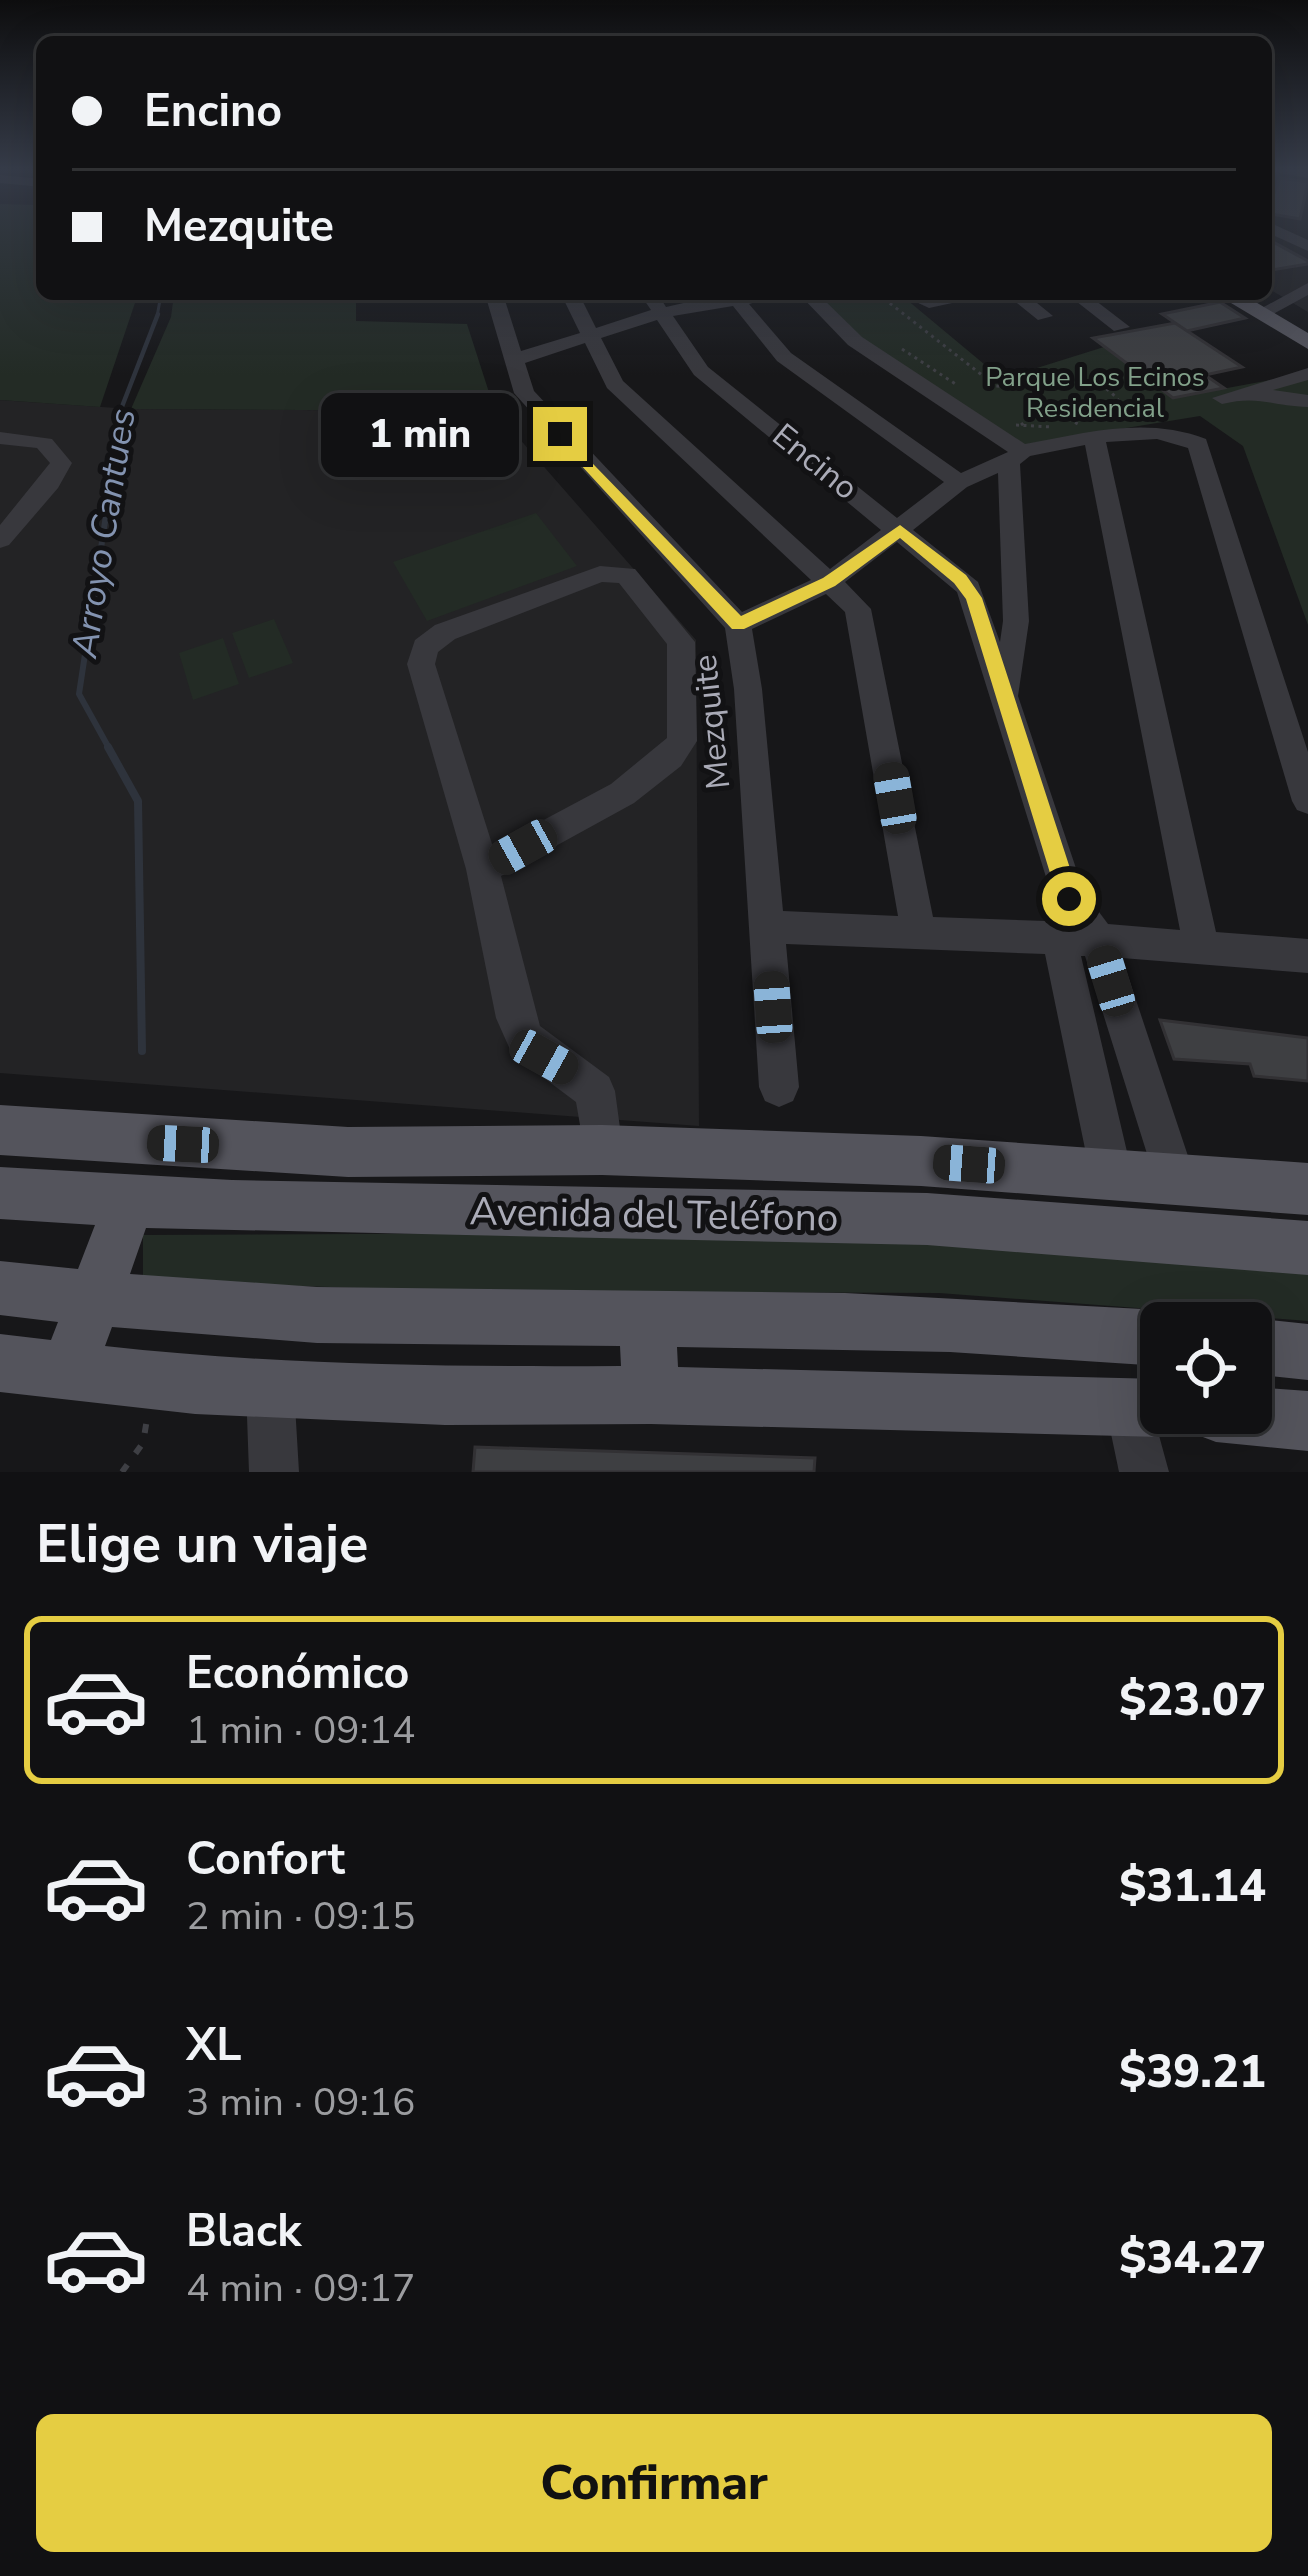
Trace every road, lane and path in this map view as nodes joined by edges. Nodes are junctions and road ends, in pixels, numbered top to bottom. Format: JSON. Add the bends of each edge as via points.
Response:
{"nodes":[{"id":1,"x":1308,"y":288,"type":"edge"},
{"id":2,"x":496,"y":300,"type":"edge"},
{"id":3,"x":574,"y":300,"type":"edge"},
{"id":4,"x":694,"y":300,"type":"edge"},
{"id":5,"x":736,"y":300,"type":"edge"},
{"id":6,"x":814,"y":300,"type":"edge"},
{"id":7,"x":886,"y":300,"type":"edge"},
{"id":8,"x":1029,"y":300,"type":"edge"},
{"id":9,"x":1061,"y":300,"type":"edge"},
{"id":10,"x":1082,"y":300,"type":"edge"},
{"id":11,"x":655,"y":303,"type":"edge"},
{"id":12,"x":1262,"y":304,"type":"edge"},
{"id":13,"x":1308,"y":326,"type":"edge"},
{"id":14,"x":1121,"y":327,"type":"dead end"},
{"id":15,"x":588,"y":334,"type":"junction"},
{"id":16,"x":1308,"y":342,"type":"edge"},
{"id":17,"x":891,"y":344,"type":"dead end"},
{"id":18,"x":514,"y":360,"type":"junction"},
{"id":19,"x":1308,"y":374,"type":"edge"},
{"id":20,"x":960,"y":388,"type":"dead end"},
{"id":21,"x":1251,"y":388,"type":"junction"},
{"id":22,"x":1222,"y":398,"type":"dead end"},
{"id":23,"x":1308,"y":401,"type":"edge"},
{"id":24,"x":1039,"y":410,"type":"dead end"},
{"id":25,"x":1062,"y":415,"type":"dead end"},
{"id":26,"x":1087,"y":432,"type":"junction"},
{"id":27,"x":0,"y":438,"type":"edge"},
{"id":28,"x":1015,"y":438,"type":"junction"},
{"id":29,"x":959,"y":482,"type":"junction"},
{"id":30,"x":900,"y":530,"type":"junction"},
{"id":31,"x":0,"y":540,"type":"edge"},
{"id":32,"x":829,"y":582,"type":"junction"},
{"id":33,"x":738,"y":625,"type":"junction"},
{"id":34,"x":1007,"y":696,"type":"junction"},
{"id":35,"x":1308,"y":801,"type":"edge"},
{"id":36,"x":483,"y":869,"type":"junction"},
{"id":37,"x":1069,"y":899,"type":"junction"},
{"id":38,"x":767,"y":927,"type":"junction"},
{"id":39,"x":918,"y":930,"type":"junction"},
{"id":40,"x":1059,"y":938,"type":"junction"},
{"id":41,"x":1098,"y":940,"type":"junction"},
{"id":42,"x":1201,"y":947,"type":"junction"},
{"id":43,"x":1308,"y":956,"type":"edge"},
{"id":44,"x":779,"y":1088,"type":"dead end"},
{"id":45,"x":1096,"y":1089,"type":"junction"},
{"id":46,"x":1145,"y":1094,"type":"junction"},
{"id":47,"x":0,"y":1130,"type":"edge"},
{"id":48,"x":602,"y":1150,"type":"junction"},
{"id":49,"x":921,"y":1161,"type":"junction"},
{"id":50,"x":1111,"y":1173,"type":"junction"},
{"id":51,"x":1174,"y":1177,"type":"junction"},
{"id":52,"x":1308,"y":1189,"type":"edge"},
{"id":53,"x":0,"y":1193,"type":"edge"},
{"id":54,"x":129,"y":1203,"type":"junction"},
{"id":55,"x":929,"y":1219,"type":"junction"},
{"id":56,"x":1308,"y":1248,"type":"edge"},
{"id":57,"x":2,"y":1292,"type":"edge"},
{"id":58,"x":92,"y":1301,"type":"junction"},
{"id":59,"x":647,"y":1318,"type":"junction"},
{"id":60,"x":1140,"y":1336,"type":"edge"},
{"id":61,"x":1272,"y":1348,"type":"edge"},
{"id":62,"x":1308,"y":1352,"type":"edge"},
{"id":63,"x":0,"y":1363,"type":"edge"},
{"id":64,"x":68,"y":1371,"type":"junction"},
{"id":65,"x":154,"y":1380,"type":"junction"},
{"id":66,"x":270,"y":1388,"type":"junction"},
{"id":67,"x":651,"y":1396,"type":"junction"},
{"id":68,"x":1140,"y":1407,"type":"edge"},
{"id":69,"x":1272,"y":1418,"type":"edge"},
{"id":70,"x":1308,"y":1421,"type":"edge"},
{"id":71,"x":1145,"y":1434,"type":"edge"},
{"id":72,"x":122,"y":1472,"type":"edge"},
{"id":73,"x":274,"y":1472,"type":"edge"},
{"id":74,"x":1144,"y":1472,"type":"edge"}],
"edges":[{"from":1,"to":12,"type":"street"},
{"from":2,"to":18,"type":"street","name":"Mezquite"},
{"from":3,"to":15,"type":"street"},
{"from":4,"to":11,"type":"street"},
{"from":5,"to":29,"type":"street","via":[[784,357]]},
{"from":6,"to":28,"type":"street","via":[[855,340]]},
{"from":7,"to":26,"type":"path","via":[[996,386],[1075,375],[1102,383],[1120,400],[1117,411]]},
{"from":8,"to":9,"type":"street","via":[[1046,307]]},
{"from":10,"to":14,"type":"street"},
{"from":11,"to":15,"type":"street"},
{"from":11,"to":30,"type":"street","name":"Encino","via":[[701,371]]},
{"from":12,"to":13,"type":"main road"},
{"from":12,"to":16,"type":"main road"},
{"from":15,"to":18,"type":"street"},
{"from":15,"to":32,"type":"street","via":[[614,384]]},
{"from":17,"to":20,"type":"path"},
{"from":18,"to":33,"type":"street","name":"Mezquite","via":[[531,402]]},
{"from":19,"to":21,"type":"street"},
{"from":21,"to":22,"type":"street"},
{"from":21,"to":23,"type":"street"},
{"from":24,"to":28,"type":"path"},
{"from":25,"to":26,"type":"path"},
{"from":26,"to":28,"type":"street"},
{"from":26,"to":28,"type":"path"},
{"from":26,"to":35,"type":"street","via":[[1156,430],[1198,444]]},
{"from":26,"to":42,"type":"street"},
{"from":27,"to":31,"type":"street","via":[[44,442],[61,463]]},
{"from":28,"to":29,"type":"street"},
{"from":28,"to":34,"type":"street","via":[[1016,621]]},
{"from":29,"to":30,"type":"street"},
{"from":30,"to":32,"type":"street"},
{"from":30,"to":34,"type":"street","name":"Encino","via":[[969,588]]},
{"from":32,"to":33,"type":"street"},
{"from":32,"to":39,"type":"street","via":[[864,621]]},
{"from":33,"to":38,"type":"street","name":"Mezquite"},
{"from":34,"to":37,"type":"street","name":"Encino"},
{"from":36,"to":36,"type":"street","via":[[676,754],[681,642],[626,575],[600,574],[425,646],[421,664]]},
{"from":36,"to":48,"type":"street","via":[[515,1018],[526,1040],[596,1091]]},
{"from":37,"to":40,"type":"street"},
{"from":37,"to":41,"type":"street","name":"Encino"},
{"from":38,"to":39,"type":"street"},
{"from":38,"to":44,"type":"street","name":"Mezquite"},
{"from":39,"to":40,"type":"street"},
{"from":40,"to":41,"type":"street"},
{"from":40,"to":45,"type":"street"},
{"from":41,"to":42,"type":"street"},
{"from":41,"to":46,"type":"street","name":"Encino"},
{"from":42,"to":43,"type":"street"},
{"from":45,"to":46,"type":"street"},
{"from":45,"to":50,"type":"street"},
{"from":46,"to":51,"type":"street","name":"Encino"},
{"from":47,"to":48,"type":"main road","via":[[348,1152]]},
{"from":48,"to":49,"type":"main road"},
{"from":49,"to":50,"type":"main road"},
{"from":49,"to":55,"type":"main road"},
{"from":50,"to":51,"type":"main road"},
{"from":51,"to":52,"type":"main road"},
{"from":53,"to":54,"type":"main road","name":"Avenida del Teléfono"},
{"from":54,"to":55,"type":"main road","name":"Avenida del Teléfono"},
{"from":54,"to":58,"type":"main road"},
{"from":55,"to":56,"type":"main road","name":"Avenida del Teléfono"},
{"from":57,"to":58,"type":"main road"},
{"from":58,"to":59,"type":"main road","via":[[313,1315]]},
{"from":58,"to":64,"type":"main road"},
{"from":59,"to":60,"type":"main road","via":[[943,1321]]},
{"from":59,"to":67,"type":"main road"},
{"from":61,"to":62,"type":"main road"},
{"from":63,"to":64,"type":"main road"},
{"from":64,"to":65,"type":"main road"},
{"from":65,"to":66,"type":"main road"},
{"from":65,"to":72,"type":"path","via":[[142,1443]]},
{"from":66,"to":67,"type":"main road"},
{"from":66,"to":73,"type":"street"},
{"from":67,"to":68,"type":"main road"},
{"from":69,"to":70,"type":"main road"},
{"from":71,"to":74,"type":"street"}]}
